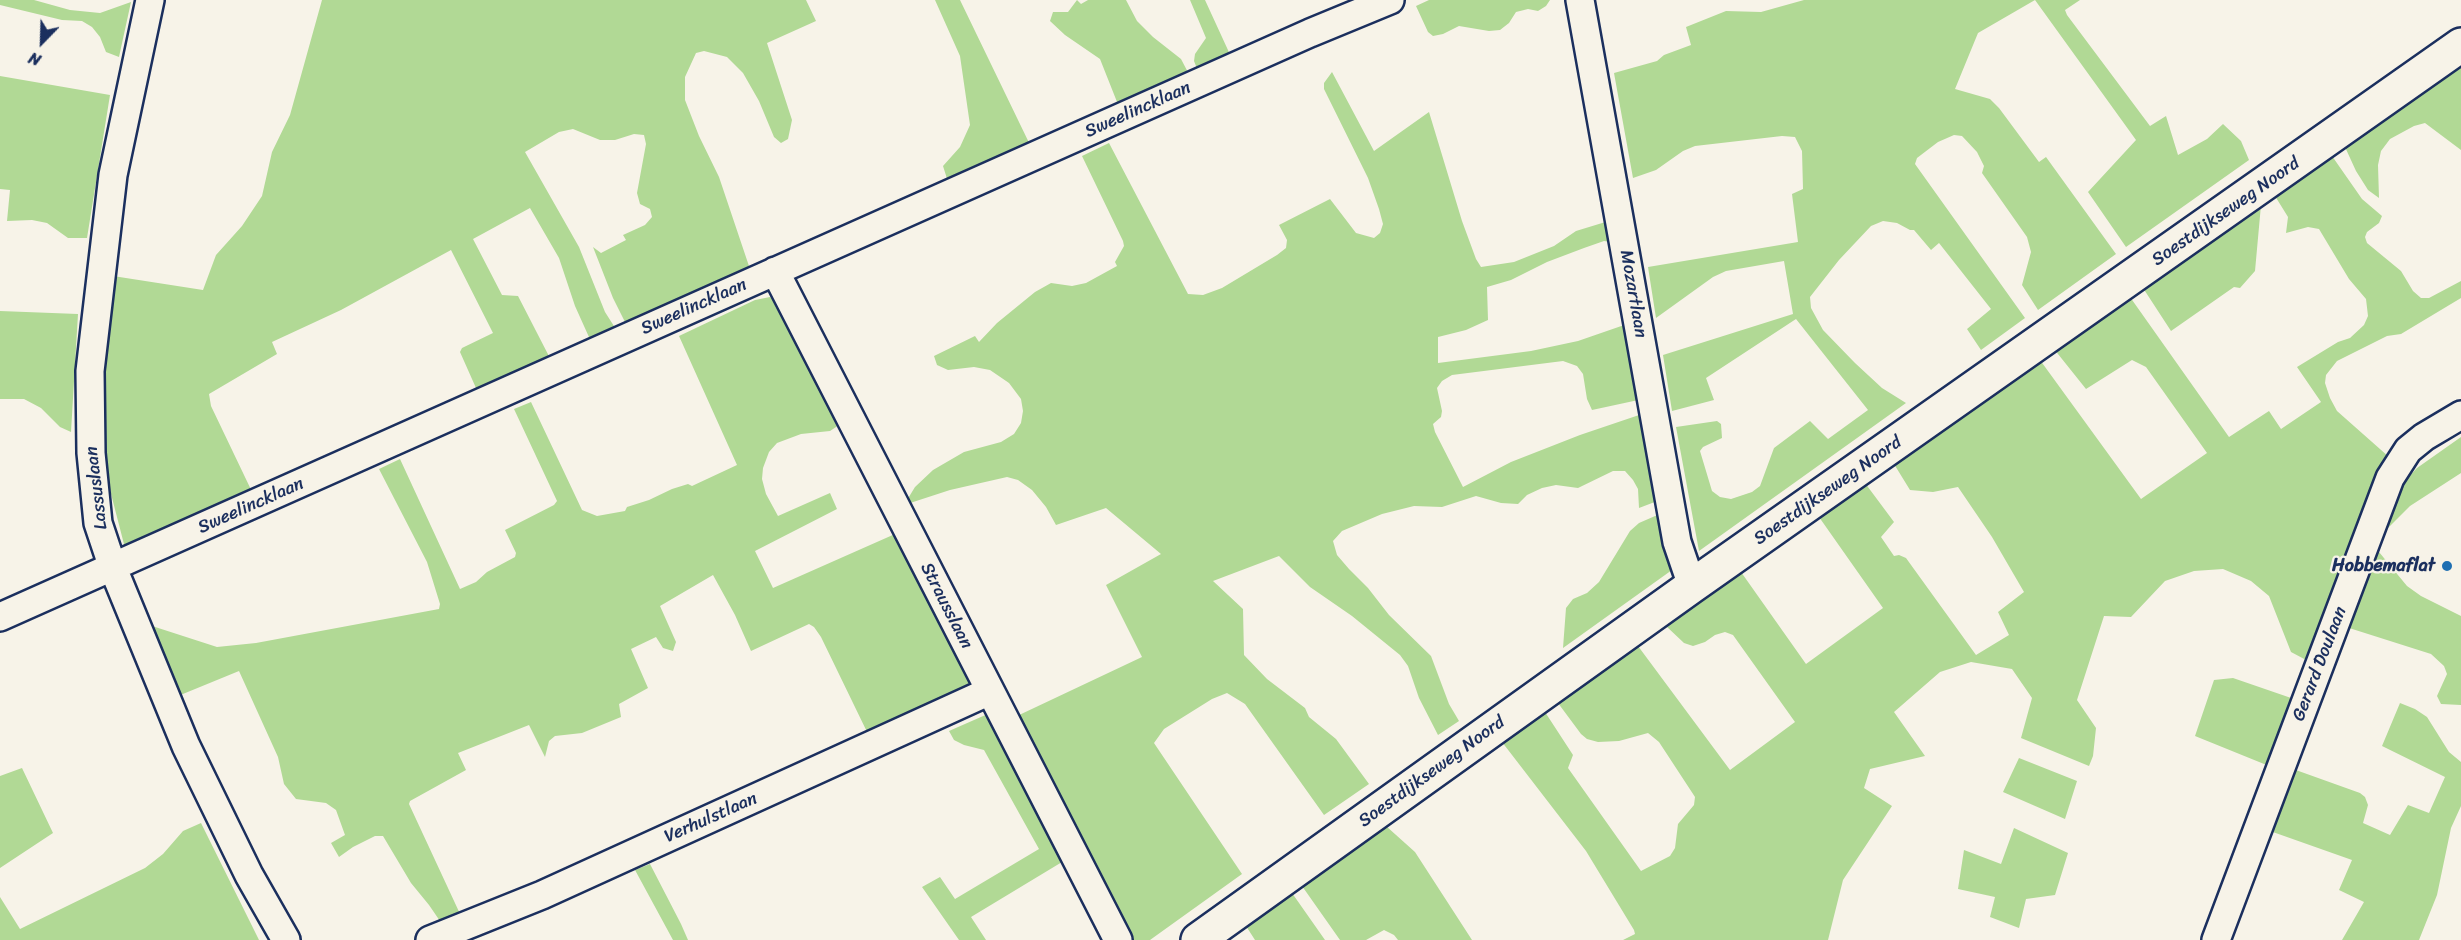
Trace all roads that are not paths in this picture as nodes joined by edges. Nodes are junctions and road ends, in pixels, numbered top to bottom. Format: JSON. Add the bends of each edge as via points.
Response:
{"nodes":[{"id":1,"x":150,"y":0,"type":"edge"},
{"id":2,"x":1390,"y":0,"type":"edge"},
{"id":3,"x":1581,"y":0,"type":"edge"},
{"id":4,"x":2461,"y":45,"type":"edge"},
{"id":5,"x":775,"y":271,"type":"junction"},
{"id":6,"x":2461,"y":416,"type":"edge"},
{"id":7,"x":113,"y":568,"type":"junction"},
{"id":8,"x":1692,"y":586,"type":"junction"},
{"id":9,"x":0,"y":617,"type":"edge"},
{"id":10,"x":990,"y":691,"type":"junction"},
{"id":11,"x":286,"y":940,"type":"edge"},
{"id":12,"x":430,"y":940,"type":"edge"},
{"id":13,"x":1118,"y":940,"type":"edge"},
{"id":14,"x":1198,"y":940,"type":"edge"},
{"id":15,"x":2216,"y":940,"type":"edge"}],
"edges":[{"from":1,"to":7,"type":"street","name":"Lassuslaan","via":[[113,176],[90,371],[91,453],[98,523]]},
{"from":2,"to":5,"type":"street","name":"Sweelincklaan"},
{"from":3,"to":8,"type":"street","name":"Mozartlaan","via":[[1677,542]]},
{"from":4,"to":8,"type":"main road","name":"Soestdijkseweg Noord"},
{"from":5,"to":7,"type":"street","name":"Sweelincklaan"},
{"from":5,"to":10,"type":"street","name":"Strausslaan"},
{"from":6,"to":15,"type":"street","name":"Gerard Doulaan","via":[[2408,450],[2390,478]]},
{"from":7,"to":9,"type":"street","name":"Sweelincklaan"},
{"from":7,"to":11,"type":"street","name":"Lassuslaan","via":[[186,746],[249,875]]},
{"from":8,"to":14,"type":"main road","name":"Soestdijkseweg Noord"},
{"from":10,"to":12,"type":"street","name":"Verhulstlaan","via":[[542,895]]},
{"from":10,"to":13,"type":"street","name":"Strausslaan"}]}
